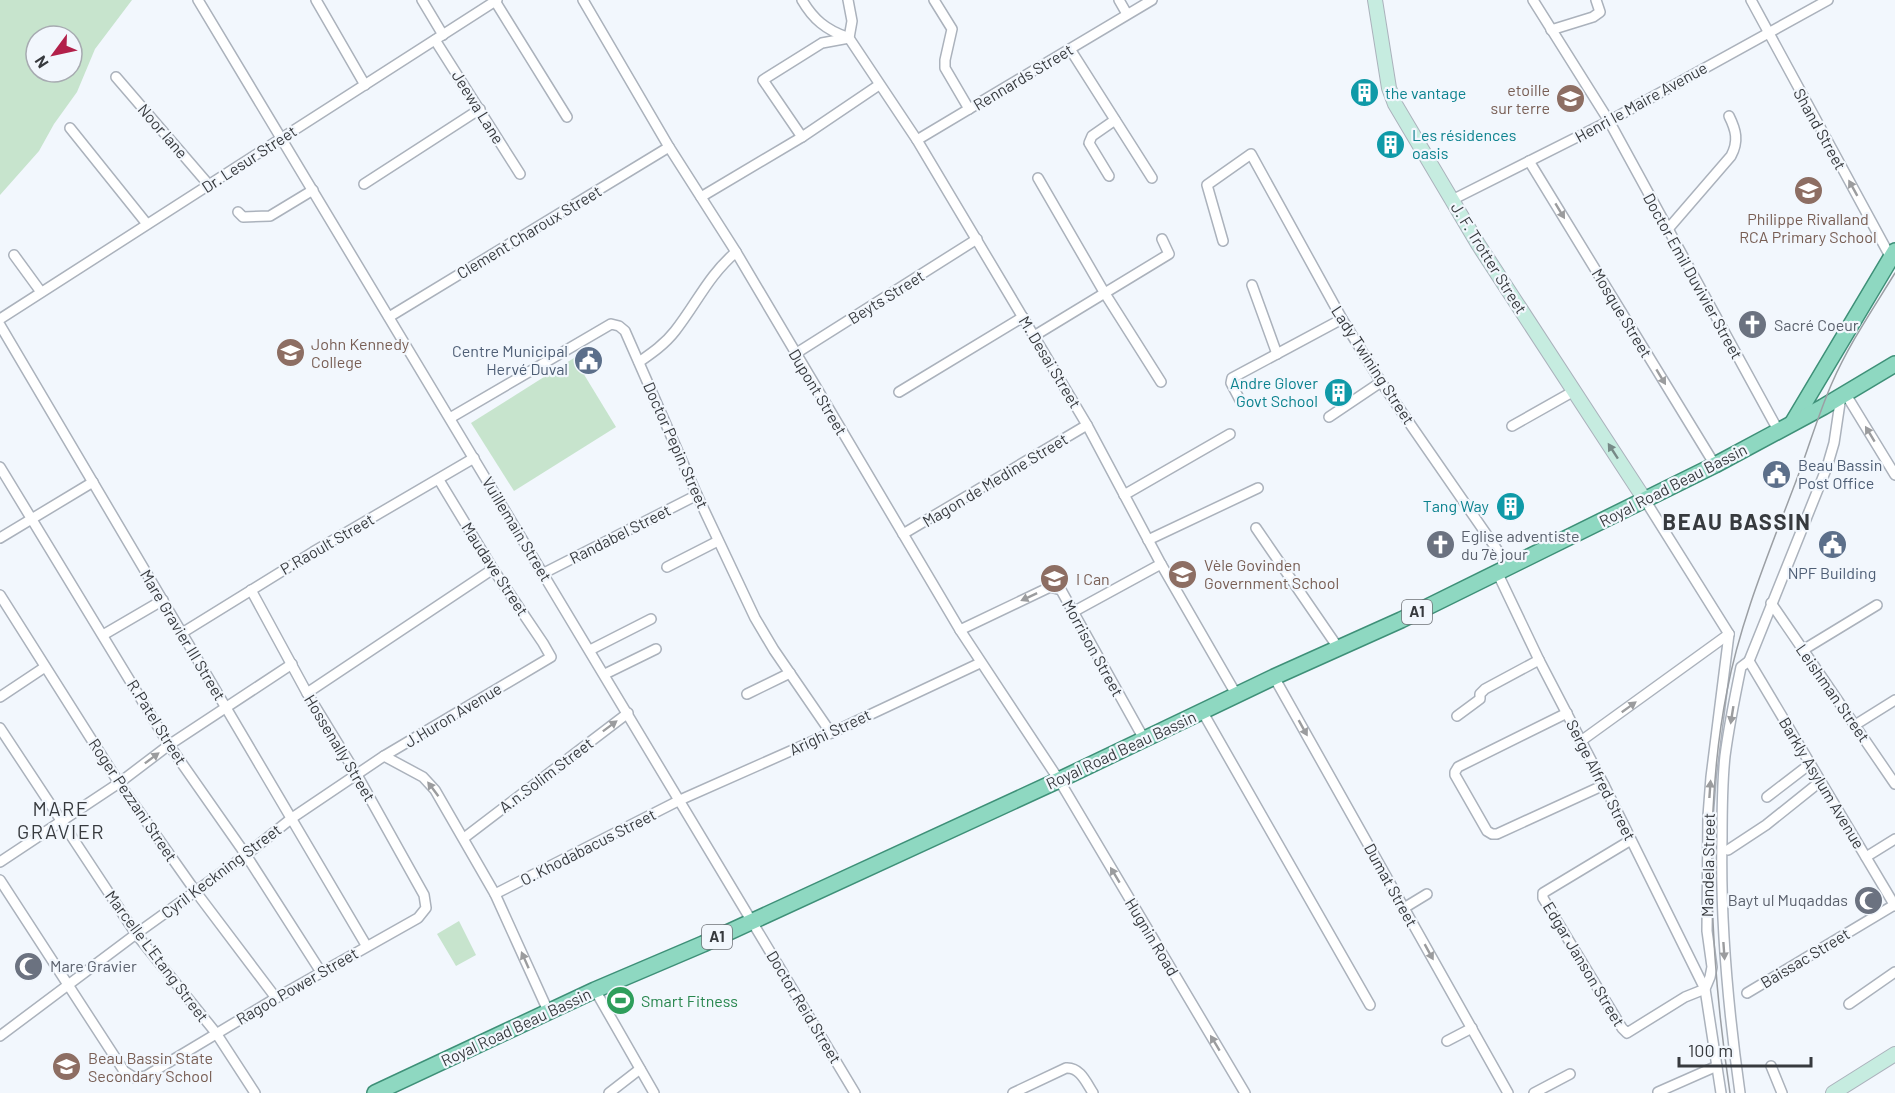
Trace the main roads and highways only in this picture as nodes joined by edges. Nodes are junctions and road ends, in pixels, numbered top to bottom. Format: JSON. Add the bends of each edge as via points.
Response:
{"nodes":[{"id":1,"x":1893,"y":254,"type":"edge"},
{"id":2,"x":1895,"y":364,"type":"edge"},
{"id":3,"x":1793,"y":422,"type":"junction"},
{"id":4,"x":375,"y":1093,"type":"edge"}],
"edges":[{"from":1,"to":3,"type":"main road"},
{"from":2,"to":3,"type":"main road","name":"Royal Road Beau Bassin","number":"A1"},
{"from":3,"to":4,"type":"main road","name":"Royal Road Beau Bassin","number":"A1","via":[[1715,465],[1339,650],[1236,694],[703,945],[595,990]]}]}
